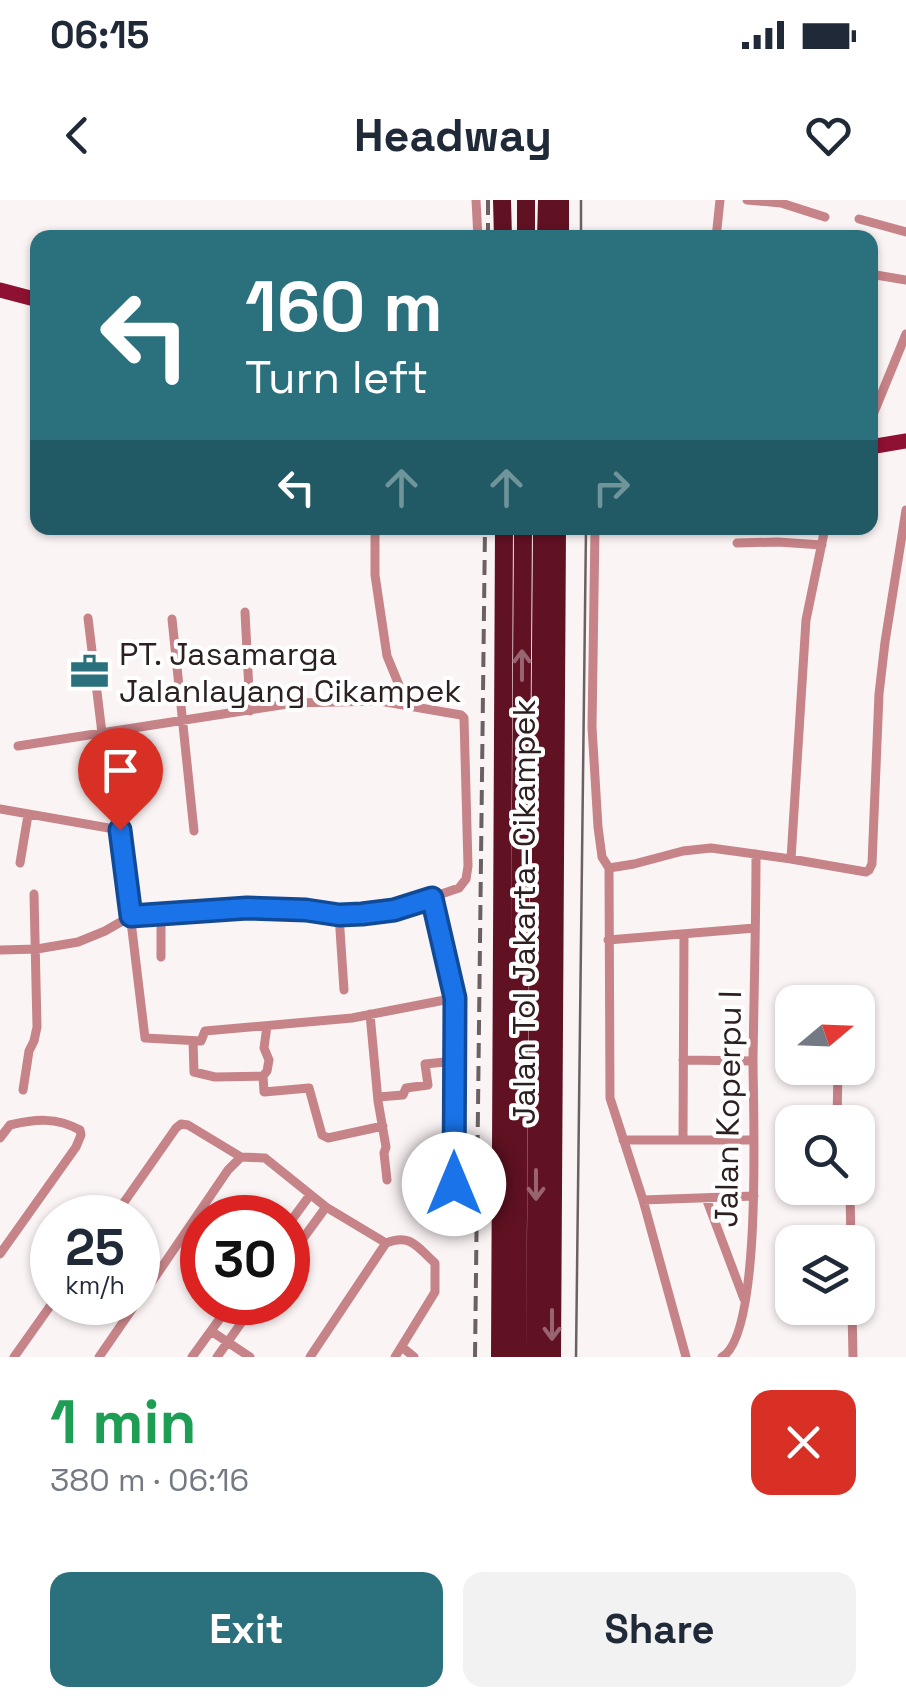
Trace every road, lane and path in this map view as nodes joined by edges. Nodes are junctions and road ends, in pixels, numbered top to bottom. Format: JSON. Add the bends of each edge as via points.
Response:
{"nodes":[{"id":1,"x":476,"y":200,"type":"edge"},
{"id":2,"x":502,"y":200,"type":"edge"},
{"id":3,"x":526,"y":200,"type":"edge"},
{"id":4,"x":547,"y":200,"type":"edge"},
{"id":5,"x":560,"y":200,"type":"edge"},
{"id":6,"x":720,"y":200,"type":"edge"},
{"id":7,"x":747,"y":200,"type":"edge"},
{"id":8,"x":824,"y":216,"type":"dead end"},
{"id":9,"x":859,"y":219,"type":"dead end"},
{"id":10,"x":478,"y":230,"type":"edge"},
{"id":11,"x":502,"y":230,"type":"edge"},
{"id":12,"x":526,"y":230,"type":"edge"},
{"id":13,"x":546,"y":230,"type":"edge"},
{"id":14,"x":560,"y":230,"type":"edge"},
{"id":15,"x":717,"y":230,"type":"edge"},
{"id":16,"x":906,"y":232,"type":"edge"},
{"id":17,"x":878,"y":275,"type":"edge"},
{"id":18,"x":906,"y":280,"type":"edge"},
{"id":19,"x":0,"y":290,"type":"edge"},
{"id":20,"x":30,"y":298,"type":"edge"},
{"id":21,"x":906,"y":334,"type":"edge"},
{"id":22,"x":878,"y":402,"type":"edge"},
{"id":23,"x":906,"y":441,"type":"edge"},
{"id":24,"x":878,"y":446,"type":"edge"},
{"id":25,"x":906,"y":510,"type":"edge"},
{"id":26,"x":375,"y":535,"type":"edge"},
{"id":27,"x":504,"y":535,"type":"edge"},
{"id":28,"x":524,"y":535,"type":"edge"},
{"id":29,"x":542,"y":535,"type":"edge"},
{"id":30,"x":557,"y":535,"type":"edge"},
{"id":31,"x":596,"y":535,"type":"edge"},
{"id":32,"x":824,"y":535,"type":"edge"},
{"id":33,"x":737,"y":543,"type":"dead end"},
{"id":34,"x":822,"y":545,"type":"junction"},
{"id":35,"x":245,"y":612,"type":"dead end"},
{"id":36,"x":88,"y":618,"type":"dead end"},
{"id":37,"x":172,"y":619,"type":"dead end"},
{"id":38,"x":408,"y":706,"type":"junction"},
{"id":39,"x":250,"y":710,"type":"junction"},
{"id":40,"x":182,"y":720,"type":"junction"},
{"id":41,"x":102,"y":732,"type":"junction"},
{"id":42,"x":18,"y":746,"type":"dead end"},
{"id":43,"x":110,"y":800,"type":"dead end"},
{"id":44,"x":0,"y":809,"type":"edge"},
{"id":45,"x":28,"y":815,"type":"junction"},
{"id":46,"x":194,"y":832,"type":"dead end"},
{"id":47,"x":756,"y":854,"type":"junction"},
{"id":48,"x":791,"y":858,"type":"junction"},
{"id":49,"x":20,"y":864,"type":"dead end"},
{"id":50,"x":609,"y":868,"type":"junction"},
{"id":51,"x":34,"y":894,"type":"dead end"},
{"id":52,"x":432,"y":898,"type":"junction"},
{"id":53,"x":161,"y":913,"type":"junction"},
{"id":54,"x":339,"y":915,"type":"junction"},
{"id":55,"x":131,"y":916,"type":"junction"},
{"id":56,"x":755,"y":928,"type":"junction"},
{"id":57,"x":684,"y":934,"type":"junction"},
{"id":58,"x":608,"y":940,"type":"junction"},
{"id":59,"x":37,"y":949,"type":"junction"},
{"id":60,"x":0,"y":950,"type":"edge"},
{"id":61,"x":161,"y":956,"type":"dead end"},
{"id":62,"x":344,"y":990,"type":"dead end"},
{"id":63,"x":455,"y":998,"type":"junction"},
{"id":64,"x":370,"y":1014,"type":"junction"},
{"id":65,"x":267,"y":1026,"type":"junction"},
{"id":66,"x":193,"y":1040,"type":"junction"},
{"id":67,"x":683,"y":1060,"type":"junction"},
{"id":68,"x":753,"y":1061,"type":"junction"},
{"id":69,"x":455,"y":1062,"type":"junction"},
{"id":70,"x":263,"y":1076,"type":"junction"},
{"id":71,"x":23,"y":1090,"type":"dead end"},
{"id":72,"x":378,"y":1098,"type":"junction"},
{"id":73,"x":382,"y":1126,"type":"junction"},
{"id":74,"x":0,"y":1138,"type":"edge"},
{"id":75,"x":684,"y":1139,"type":"junction"},
{"id":76,"x":623,"y":1140,"type":"junction"},
{"id":77,"x":753,"y":1140,"type":"junction"},
{"id":78,"x":241,"y":1157,"type":"junction"},
{"id":79,"x":387,"y":1180,"type":"dead end"},
{"id":80,"x":454,"y":1184,"type":"dead end"},
{"id":81,"x":129,"y":1195,"type":"edge"},
{"id":82,"x":310,"y":1195,"type":"joint"},
{"id":83,"x":754,"y":1196,"type":"junction"},
{"id":84,"x":706,"y":1198,"type":"junction"},
{"id":85,"x":643,"y":1200,"type":"junction"},
{"id":86,"x":326,"y":1207,"type":"junction"},
{"id":87,"x":310,"y":1229,"type":"edge"},
{"id":88,"x":386,"y":1243,"type":"junction"},
{"id":89,"x":0,"y":1254,"type":"edge"},
{"id":90,"x":160,"y":1269,"type":"edge"},
{"id":91,"x":745,"y":1302,"type":"junction"},
{"id":92,"x":37,"y":1325,"type":"edge"},
{"id":93,"x":122,"y":1325,"type":"edge"},
{"id":94,"x":216,"y":1325,"type":"edge"},
{"id":95,"x":240,"y":1325,"type":"edge"},
{"id":96,"x":853,"y":1325,"type":"edge"},
{"id":97,"x":212,"y":1331,"type":"junction"},
{"id":98,"x":228,"y":1342,"type":"junction"},
{"id":99,"x":402,"y":1347,"type":"junction"},
{"id":100,"x":14,"y":1357,"type":"edge"},
{"id":101,"x":100,"y":1357,"type":"edge"},
{"id":102,"x":192,"y":1357,"type":"edge"},
{"id":103,"x":216,"y":1357,"type":"edge"},
{"id":104,"x":250,"y":1357,"type":"edge"},
{"id":105,"x":310,"y":1357,"type":"edge"},
{"id":106,"x":394,"y":1357,"type":"edge"},
{"id":107,"x":414,"y":1357,"type":"edge"},
{"id":108,"x":500,"y":1357,"type":"edge"},
{"id":109,"x":517,"y":1357,"type":"edge"},
{"id":110,"x":536,"y":1357,"type":"edge"},
{"id":111,"x":552,"y":1357,"type":"edge"},
{"id":112,"x":686,"y":1357,"type":"edge"},
{"id":113,"x":722,"y":1357,"type":"edge"},
{"id":114,"x":854,"y":1357,"type":"edge"}],
"edges":[{"from":1,"to":10,"type":"street"},
{"from":2,"to":11,"type":"highway"},
{"from":3,"to":12,"type":"highway"},
{"from":4,"to":13,"type":"highway"},
{"from":5,"to":14,"type":"highway"},
{"from":6,"to":15,"type":"street"},
{"from":7,"to":8,"type":"street"},
{"from":9,"to":16,"type":"street"},
{"from":17,"to":18,"type":"street"},
{"from":19,"to":20,"type":"main road"},
{"from":21,"to":22,"type":"street"},
{"from":23,"to":24,"type":"main road"},
{"from":25,"to":48,"type":"street","via":[[879,694],[872,864],[866,872]]},
{"from":26,"to":38,"type":"street","via":[[388,656]]},
{"from":27,"to":108,"type":"highway","name":"Jalan Tol Jakarta–Cikampek"},
{"from":109,"to":28,"type":"highway","one_way":true},
{"from":29,"to":110,"type":"highway","one_way":true},
{"from":30,"to":111,"type":"highway","name":"Jalan Tol Jakarta–Cikampek","one_way":true},
{"from":31,"to":50,"type":"street","via":[[592,727],[598,827]]},
{"from":32,"to":34,"type":"street"},
{"from":33,"to":34,"type":"street"},
{"from":34,"to":48,"type":"street","via":[[806,620]]},
{"from":35,"to":39,"type":"street"},
{"from":36,"to":41,"type":"street"},
{"from":37,"to":40,"type":"street"},
{"from":38,"to":39,"type":"street","via":[[346,701]]},
{"from":38,"to":52,"type":"street","via":[[464,718],[466,878],[459,888]]},
{"from":39,"to":40,"type":"street"},
{"from":40,"to":41,"type":"street"},
{"from":40,"to":46,"type":"street"},
{"from":41,"to":42,"type":"street"},
{"from":41,"to":43,"type":"street"},
{"from":44,"to":45,"type":"street"},
{"from":45,"to":49,"type":"street"},
{"from":45,"to":55,"type":"street","via":[[120,830]]},
{"from":47,"to":48,"type":"street"},
{"from":47,"to":50,"type":"street","via":[[696,848]]},
{"from":47,"to":56,"type":"street","name":"Jalan Koperpu I"},
{"from":50,"to":58,"type":"street"},
{"from":51,"to":59,"type":"street"},
{"from":52,"to":54,"type":"street"},
{"from":52,"to":63,"type":"street"},
{"from":53,"to":54,"type":"street","via":[[247,908]]},
{"from":53,"to":55,"type":"street"},
{"from":53,"to":61,"type":"street"},
{"from":54,"to":62,"type":"street"},
{"from":55,"to":59,"type":"street","via":[[78,942]]},
{"from":55,"to":66,"type":"street","via":[[144,1038]]},
{"from":56,"to":57,"type":"street"},
{"from":56,"to":68,"type":"street","name":"Jalan Koperpu I"},
{"from":57,"to":58,"type":"street"},
{"from":57,"to":67,"type":"street"},
{"from":58,"to":76,"type":"street","via":[[608,1088]]},
{"from":59,"to":60,"type":"street"},
{"from":59,"to":71,"type":"street","via":[[36,1027]]},
{"from":63,"to":64,"type":"street"},
{"from":63,"to":69,"type":"street"},
{"from":64,"to":65,"type":"street"},
{"from":64,"to":72,"type":"street"},
{"from":65,"to":66,"type":"street","via":[[205,1032],[201,1041]]},
{"from":65,"to":70,"type":"street"},
{"from":66,"to":70,"type":"street","via":[[194,1072]]},
{"from":67,"to":68,"type":"street"},
{"from":67,"to":75,"type":"street"},
{"from":68,"to":77,"type":"street","name":"Jalan Koperpu I"},
{"from":69,"to":72,"type":"street","via":[[425,1064],[428,1086]]},
{"from":69,"to":80,"type":"street"},
{"from":70,"to":73,"type":"street","via":[[264,1092],[309,1088],[328,1138]]},
{"from":72,"to":73,"type":"street"},
{"from":73,"to":79,"type":"street"},
{"from":74,"to":89,"type":"street","via":[[10,1125],[36,1119],[71,1125],[81,1134]]},
{"from":75,"to":76,"type":"street"},
{"from":75,"to":77,"type":"street"},
{"from":76,"to":85,"type":"street"},
{"from":77,"to":83,"type":"street","name":"Jalan Koperpu I"},
{"from":78,"to":81,"type":"street","via":[[181,1124]]},
{"from":78,"to":82,"type":"street","via":[[266,1158]]},
{"from":78,"to":90,"type":"street"},
{"from":82,"to":86,"type":"street"},
{"from":83,"to":84,"type":"street"},
{"from":83,"to":91,"type":"street","name":"Jalan Koperpu I"},
{"from":84,"to":85,"type":"street"},
{"from":84,"to":91,"type":"street"},
{"from":85,"to":112,"type":"street"},
{"from":86,"to":87,"type":"street"},
{"from":86,"to":88,"type":"street"},
{"from":88,"to":99,"type":"street","via":[[409,1240],[435,1263],[435,1292]]},
{"from":88,"to":105,"type":"street"},
{"from":91,"to":113,"type":"street","name":"Jalan Koperpu I","via":[[732,1350]]},
{"from":92,"to":100,"type":"street"},
{"from":93,"to":101,"type":"street"},
{"from":94,"to":97,"type":"street"},
{"from":95,"to":98,"type":"street"},
{"from":96,"to":114,"type":"street"},
{"from":97,"to":98,"type":"street"},
{"from":97,"to":102,"type":"street"},
{"from":98,"to":103,"type":"street"},
{"from":98,"to":104,"type":"street"},
{"from":99,"to":106,"type":"street"},
{"from":99,"to":107,"type":"street"}]}
